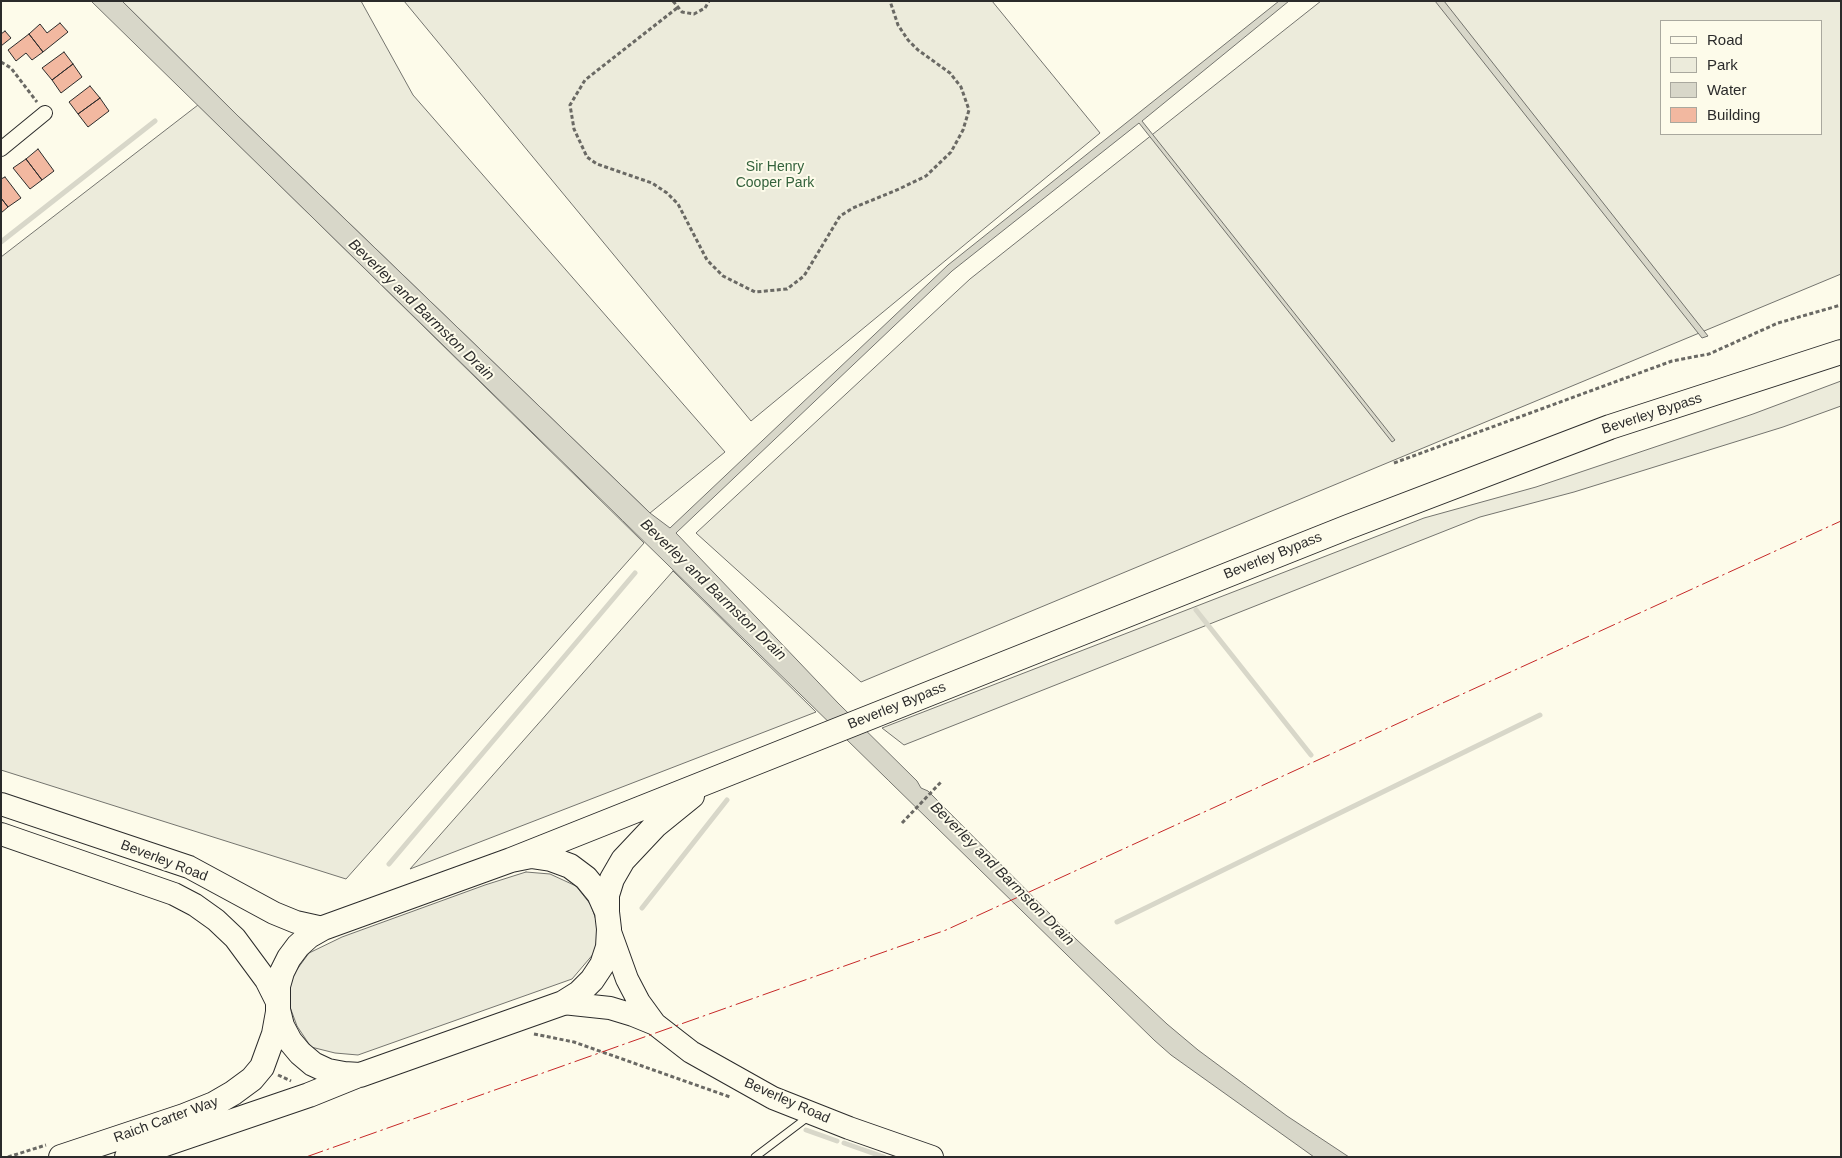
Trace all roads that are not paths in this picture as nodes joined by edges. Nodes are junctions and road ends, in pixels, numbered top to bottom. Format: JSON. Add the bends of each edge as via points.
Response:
{"nodes":[{"id":1,"x":45,"y":113,"type":"road end"},
{"id":2,"x":1,"y":149,"type":"edge"},
{"id":3,"x":1841,"y":352,"type":"edge"},
{"id":4,"x":713,"y":780,"type":"junction"},
{"id":5,"x":1,"y":804,"type":"edge"},
{"id":6,"x":1,"y":834,"type":"edge"},
{"id":7,"x":511,"y":860,"type":"junction"},
{"id":8,"x":608,"y":921,"type":"junction"},
{"id":9,"x":322,"y":928,"type":"junction"},
{"id":10,"x":563,"y":1003,"type":"junction"},
{"id":11,"x":277,"y":1006,"type":"junction"},
{"id":12,"x":655,"y":1024,"type":"junction"},
{"id":13,"x":360,"y":1075,"type":"junction"},
{"id":14,"x":812,"y":1114,"type":"junction"},
{"id":15,"x":54,"y":1151,"type":"edge"},
{"id":16,"x":127,"y":1157,"type":"edge"},
{"id":17,"x":755,"y":1157,"type":"edge"},
{"id":18,"x":932,"y":1157,"type":"edge"}],
"edges":[{"from":1,"to":2,"type":"street"},
{"from":3,"to":4,"type":"highway","name":"Beverley Bypass","via":[[1610,427],[1348,527]]},
{"from":4,"to":7,"type":"highway","name":"Beverley Bypass"},
{"from":4,"to":8,"type":"highway","name":"Beverley Bypass","via":[[678,806],[623,860],[606,895]]},
{"from":5,"to":9,"type":"main road","name":"Beverley Road","via":[[189,867],[274,913]]},
{"from":6,"to":11,"type":"main road","name":"Beverley Road","via":[[174,894],[195,905],[235,938],[262,973]]},
{"from":7,"to":8,"type":"highway","via":[[551,858],[570,866],[599,894]]},
{"from":7,"to":9,"type":"highway","name":"Raich Carter Way"},
{"from":8,"to":10,"type":"highway","name":"Beverley Bypass","via":[[608,947],[602,965],[579,993]]},
{"from":8,"to":12,"type":"main road","name":"Beverley Road","via":[[626,979]]},
{"from":9,"to":11,"type":"highway","name":"Raich Carter Way","via":[[309,936],[288,958],[278,986]]},
{"from":10,"to":12,"type":"main road","name":"Beverley Road","via":[[610,1008]]},
{"from":10,"to":13,"type":"highway","name":"Raich Carter Way"},
{"from":11,"to":13,"type":"highway","via":[[290,1041],[313,1064],[328,1071]]},
{"from":11,"to":15,"type":"highway","name":"Raich Carter Way","via":[[274,1034],[262,1068],[233,1093],[184,1116]]},
{"from":12,"to":14,"type":"main road","name":"Beverley Road","via":[[691,1052],[725,1072],[773,1098]]},
{"from":13,"to":16,"type":"highway","name":"Raich Carter Way"},
{"from":14,"to":17,"type":"lane"},
{"from":14,"to":18,"type":"main road","name":"Beverley Road","via":[[900,1150]]}]}
